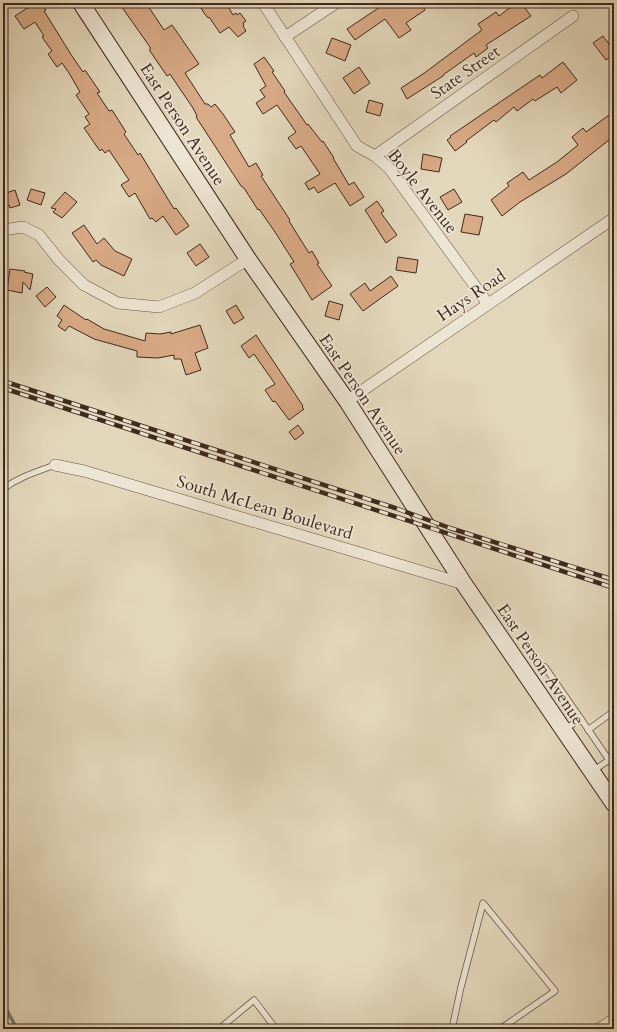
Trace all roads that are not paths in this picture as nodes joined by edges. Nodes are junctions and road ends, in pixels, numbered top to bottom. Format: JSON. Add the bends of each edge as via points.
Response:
{"nodes":[{"id":1,"x":81,"y":3,"type":"edge"},
{"id":2,"x":263,"y":3,"type":"edge"},
{"id":3,"x":336,"y":3,"type":"edge"},
{"id":4,"x":573,"y":16,"type":"dead end"},
{"id":5,"x":285,"y":37,"type":"junction"},
{"id":6,"x":375,"y":156,"type":"junction"},
{"id":7,"x":614,"y":218,"type":"edge"},
{"id":8,"x":3,"y":230,"type":"edge"},
{"id":9,"x":248,"y":259,"type":"junction"},
{"id":10,"x":488,"y":304,"type":"junction"},
{"id":11,"x":347,"y":401,"type":"junction"},
{"id":12,"x":55,"y":465,"type":"joint"},
{"id":13,"x":3,"y":489,"type":"edge"},
{"id":14,"x":464,"y":584,"type":"junction"},
{"id":15,"x":546,"y":667,"type":"dead end"},
{"id":16,"x":614,"y":711,"type":"edge"},
{"id":17,"x":581,"y":719,"type":"junction"},
{"id":18,"x":563,"y":730,"type":"junction"},
{"id":19,"x":588,"y":730,"type":"junction"},
{"id":20,"x":609,"y":760,"type":"junction"},
{"id":21,"x":614,"y":768,"type":"edge"},
{"id":22,"x":591,"y":772,"type":"junction"},
{"id":23,"x":614,"y":804,"type":"edge"},
{"id":24,"x":614,"y":1019,"type":"edge"},
{"id":25,"x":219,"y":1029,"type":"edge"},
{"id":26,"x":276,"y":1029,"type":"edge"},
{"id":27,"x":452,"y":1029,"type":"edge"},
{"id":28,"x":500,"y":1029,"type":"edge"},
{"id":29,"x":599,"y":1029,"type":"edge"}],
"edges":[{"from":1,"to":9,"type":"main road","name":"East Person Avenue"},
{"from":2,"to":5,"type":"street","name":"Boyle Avenue"},
{"from":3,"to":5,"type":"street"},
{"from":4,"to":6,"type":"street","name":"State Street"},
{"from":5,"to":6,"type":"street","name":"Boyle Avenue","via":[[357,146]]},
{"from":6,"to":10,"type":"street","name":"Boyle Avenue","via":[[389,168]]},
{"from":7,"to":10,"type":"street","name":"Hays Road"},
{"from":8,"to":9,"type":"street","via":[[23,227],[39,235],[84,285],[118,303],[159,306],[195,293]]},
{"from":9,"to":11,"type":"main road","name":"East Person Avenue"},
{"from":10,"to":11,"type":"street","name":"Hays Road"},
{"from":11,"to":14,"type":"main road","name":"East Person Avenue"},
{"from":12,"to":13,"type":"lane","via":[[32,473]]},
{"from":12,"to":14,"type":"street","name":"South McLean Boulevard","via":[[84,471]]},
{"from":14,"to":18,"type":"main road","name":"East Person Avenue"},
{"from":15,"to":17,"type":"lane"},
{"from":16,"to":19,"type":"lane"},
{"from":17,"to":18,"type":"lane"},
{"from":17,"to":19,"type":"lane"},
{"from":18,"to":22,"type":"main road","name":"East Person Avenue"},
{"from":19,"to":20,"type":"lane"},
{"from":20,"to":21,"type":"lane"},
{"from":20,"to":22,"type":"lane"},
{"from":22,"to":23,"type":"main road","name":"East Person Avenue"},
{"from":24,"to":29,"type":"street"},
{"from":25,"to":26,"type":"lane","via":[[254,1000]]},
{"from":27,"to":28,"type":"lane","via":[[483,903],[555,990]]}]}
